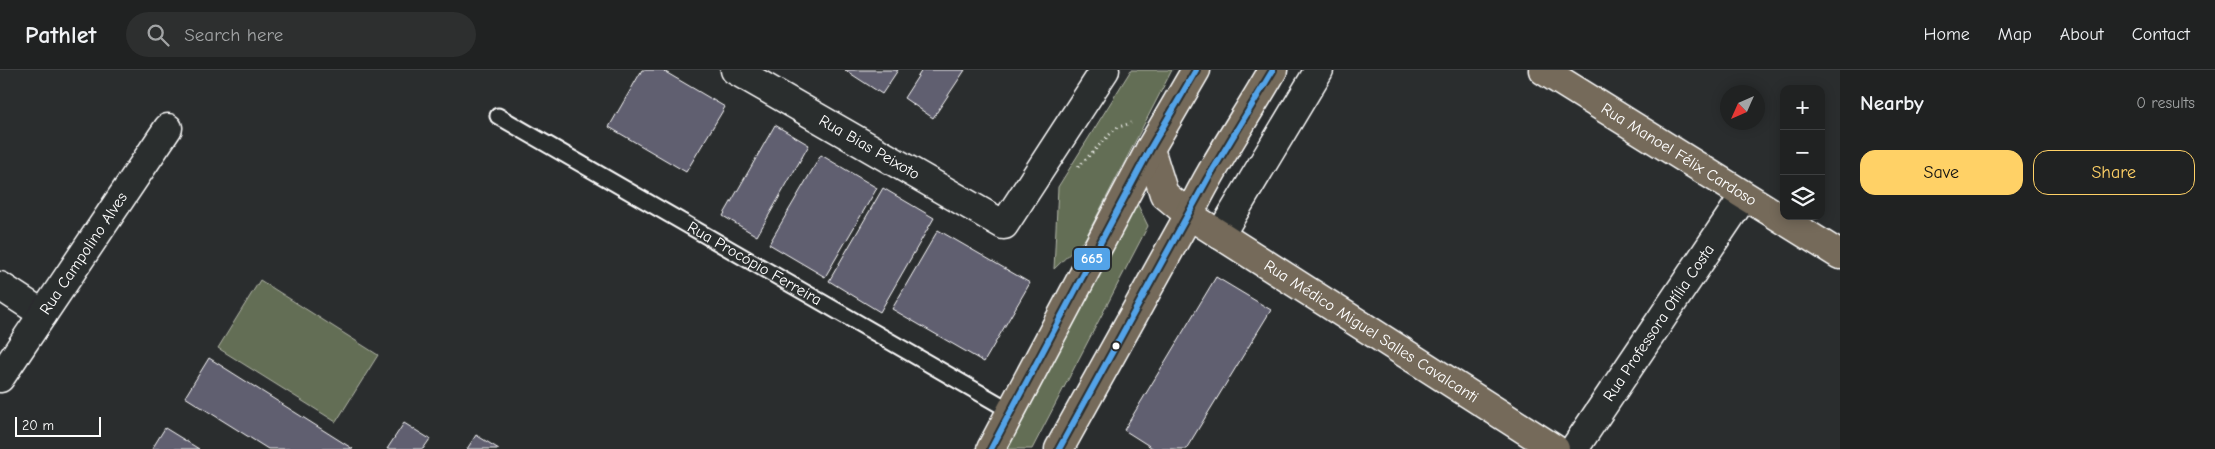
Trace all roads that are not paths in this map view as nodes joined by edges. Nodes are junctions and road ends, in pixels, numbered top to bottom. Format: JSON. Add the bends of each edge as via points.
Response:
{"nodes":[{"id":1,"x":1105,"y":70,"type":"edge"},
{"id":2,"x":1196,"y":70,"type":"edge"},
{"id":3,"x":1273,"y":70,"type":"edge"},
{"id":4,"x":1319,"y":70,"type":"edge"},
{"id":5,"x":1543,"y":70,"type":"edge"},
{"id":6,"x":739,"y":71,"type":"edge"},
{"id":7,"x":498,"y":116,"type":"dead end"},
{"id":8,"x":168,"y":128,"type":"dead end"},
{"id":9,"x":1154,"y":144,"type":"junction"},
{"id":10,"x":1744,"y":196,"type":"junction"},
{"id":11,"x":1189,"y":215,"type":"junction"},
{"id":12,"x":1220,"y":235,"type":"junction"},
{"id":13,"x":1840,"y":255,"type":"edge"},
{"id":14,"x":0,"y":286,"type":"edge"},
{"id":15,"x":43,"y":314,"type":"junction"},
{"id":16,"x":0,"y":378,"type":"edge"},
{"id":17,"x":1010,"y":411,"type":"junction"},
{"id":18,"x":1067,"y":446,"type":"edge"},
{"id":19,"x":991,"y":449,"type":"edge"},
{"id":20,"x":1554,"y":449,"type":"edge"},
{"id":21,"x":1574,"y":449,"type":"edge"}],
"edges":[{"from":1,"to":6,"type":"street","name":"Rua Bias Peixoto","via":[[1004,225]]},
{"from":2,"to":9,"type":"main road"},
{"from":3,"to":11,"type":"main road","via":[[1207,177]]},
{"from":4,"to":12,"type":"street"},
{"from":5,"to":10,"type":"main road","name":"Rua Manoel Félix Cardoso"},
{"from":7,"to":17,"type":"lane","name":"Rua Procópio Ferreira"},
{"from":8,"to":15,"type":"street","name":"Rua Campolino Alves"},
{"from":9,"to":11,"type":"main road","name":"Rua Médico Miguel Salles Cavalcanti","via":[[1164,194]]},
{"from":9,"to":17,"type":"main road"},
{"from":10,"to":13,"type":"main road","name":"Rua Manoel Félix Cardoso"},
{"from":10,"to":21,"type":"street","name":"Rua Professora Otília Costa"},
{"from":11,"to":12,"type":"main road","name":"Rua Médico Miguel Salles Cavalcanti"},
{"from":11,"to":18,"type":"main road"},
{"from":12,"to":20,"type":"main road","name":"Rua Médico Miguel Salles Cavalcanti"},
{"from":14,"to":15,"type":"street"},
{"from":15,"to":16,"type":"street","name":"Rua Campolino Alves"},
{"from":17,"to":19,"type":"main road"}]}
